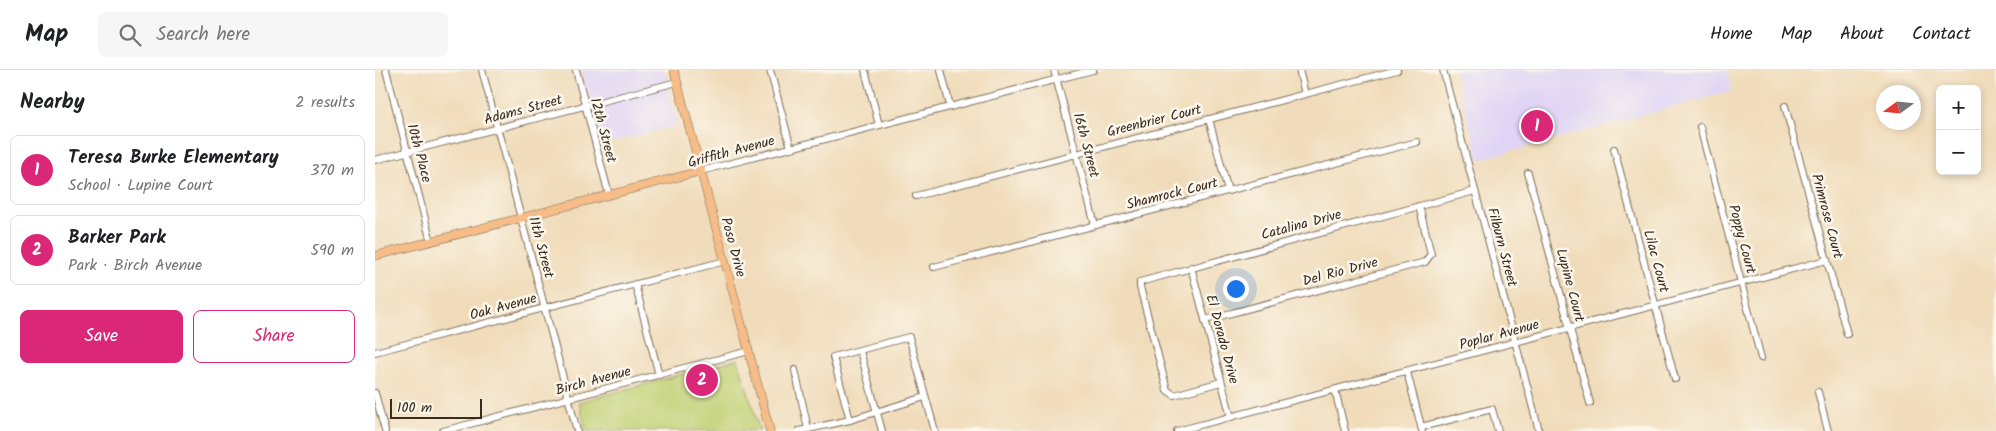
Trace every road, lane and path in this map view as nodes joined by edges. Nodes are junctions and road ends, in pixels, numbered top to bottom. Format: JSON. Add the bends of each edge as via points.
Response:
{"nodes":[{"id":1,"x":386,"y":70,"type":"edge"},
{"id":2,"x":482,"y":70,"type":"edge"},
{"id":3,"x":575,"y":70,"type":"edge"},
{"id":4,"x":674,"y":70,"type":"edge"},
{"id":5,"x":770,"y":70,"type":"edge"},
{"id":6,"x":865,"y":70,"type":"edge"},
{"id":7,"x":941,"y":70,"type":"edge"},
{"id":8,"x":1054,"y":70,"type":"edge"},
{"id":9,"x":1093,"y":70,"type":"edge"},
{"id":10,"x":1299,"y":70,"type":"edge"},
{"id":11,"x":1397,"y":70,"type":"edge"},
{"id":12,"x":1443,"y":70,"type":"edge"},
{"id":13,"x":1057,"y":80,"type":"junction"},
{"id":14,"x":677,"y":82,"type":"junction"},
{"id":15,"x":1305,"y":94,"type":"junction"},
{"id":16,"x":585,"y":106,"type":"junction"},
{"id":17,"x":950,"y":106,"type":"junction"},
{"id":18,"x":1785,"y":106,"type":"dead end"},
{"id":19,"x":1209,"y":119,"type":"junction"},
{"id":20,"x":879,"y":125,"type":"junction"},
{"id":21,"x":1700,"y":127,"type":"dead end"},
{"id":22,"x":497,"y":128,"type":"junction"},
{"id":23,"x":1417,"y":142,"type":"dead end"},
{"id":24,"x":791,"y":148,"type":"junction"},
{"id":25,"x":1614,"y":149,"type":"dead end"},
{"id":26,"x":407,"y":152,"type":"junction"},
{"id":27,"x":1076,"y":153,"type":"junction"},
{"id":28,"x":375,"y":160,"type":"edge"},
{"id":29,"x":701,"y":171,"type":"junction"},
{"id":30,"x":1528,"y":173,"type":"dead end"},
{"id":31,"x":1228,"y":191,"type":"junction"},
{"id":32,"x":1475,"y":191,"type":"junction"},
{"id":33,"x":609,"y":195,"type":"junction"},
{"id":34,"x":916,"y":196,"type":"dead end"},
{"id":35,"x":1419,"y":206,"type":"junction"},
{"id":36,"x":521,"y":218,"type":"junction"},
{"id":37,"x":1095,"y":226,"type":"junction"},
{"id":38,"x":431,"y":242,"type":"junction"},
{"id":39,"x":375,"y":256,"type":"edge"},
{"id":40,"x":1827,"y":260,"type":"junction"},
{"id":41,"x":725,"y":261,"type":"junction"},
{"id":42,"x":934,"y":267,"type":"dead end"},
{"id":43,"x":1191,"y":267,"type":"junction"},
{"id":44,"x":1741,"y":282,"type":"junction"},
{"id":45,"x":635,"y":284,"type":"junction"},
{"id":46,"x":1656,"y":305,"type":"junction"},
{"id":47,"x":545,"y":308,"type":"junction"},
{"id":48,"x":1205,"y":320,"type":"junction"},
{"id":49,"x":1570,"y":328,"type":"junction"},
{"id":50,"x":1847,"y":334,"type":"dead end"},
{"id":51,"x":1516,"y":343,"type":"junction"},
{"id":52,"x":860,"y":350,"type":"junction"},
{"id":53,"x":749,"y":351,"type":"junction"},
{"id":54,"x":375,"y":352,"type":"edge"},
{"id":55,"x":1761,"y":358,"type":"dead end"},
{"id":56,"x":795,"y":370,"type":"dead end"},
{"id":57,"x":1407,"y":372,"type":"junction"},
{"id":58,"x":659,"y":375,"type":"junction"},
{"id":59,"x":1675,"y":379,"type":"dead end"},
{"id":60,"x":1221,"y":382,"type":"junction"},
{"id":61,"x":1335,"y":390,"type":"junction"},
{"id":62,"x":1818,"y":392,"type":"dead end"},
{"id":63,"x":375,"y":393,"type":"edge"},
{"id":64,"x":925,"y":397,"type":"junction"},
{"id":65,"x":569,"y":400,"type":"junction"},
{"id":66,"x":1590,"y":403,"type":"dead end"},
{"id":67,"x":878,"y":410,"type":"junction"},
{"id":68,"x":1231,"y":417,"type":"junction"},
{"id":69,"x":850,"y":420,"type":"junction"},
{"id":70,"x":807,"y":429,"type":"junction"},
{"id":71,"x":817,"y":429,"type":"edge"},
{"id":72,"x":1192,"y":429,"type":"edge"},
{"id":73,"x":1422,"y":429,"type":"edge"},
{"id":74,"x":385,"y":431,"type":"edge"},
{"id":75,"x":443,"y":431,"type":"edge"},
{"id":76,"x":577,"y":431,"type":"edge"},
{"id":77,"x":770,"y":431,"type":"edge"},
{"id":78,"x":799,"y":431,"type":"edge"},
{"id":79,"x":882,"y":431,"type":"edge"},
{"id":80,"x":935,"y":431,"type":"edge"},
{"id":81,"x":1177,"y":431,"type":"edge"},
{"id":82,"x":1345,"y":431,"type":"edge"},
{"id":83,"x":1498,"y":431,"type":"edge"},
{"id":84,"x":1539,"y":431,"type":"edge"},
{"id":85,"x":1829,"y":431,"type":"edge"}],
"edges":[{"from":1,"to":26,"type":"street","name":"10th Place"},
{"from":2,"to":22,"type":"street","name":"11th Street"},
{"from":3,"to":16,"type":"street","name":"12th Street"},
{"from":4,"to":14,"type":"main road","name":"Poso Drive"},
{"from":5,"to":24,"type":"street"},
{"from":6,"to":20,"type":"street"},
{"from":7,"to":17,"type":"street"},
{"from":8,"to":13,"type":"street","name":"16th Street"},
{"from":9,"to":13,"type":"street","name":"Griffith Avenue"},
{"from":10,"to":15,"type":"street"},
{"from":11,"to":15,"type":"street","name":"Greenbrier Court"},
{"from":12,"to":32,"type":"street","name":"Filburn Street"},
{"from":13,"to":17,"type":"street","name":"Griffith Avenue"},
{"from":13,"to":27,"type":"street","name":"16th Street"},
{"from":14,"to":16,"type":"street","name":"Adams Street"},
{"from":14,"to":29,"type":"main road","name":"Poso Drive"},
{"from":15,"to":19,"type":"street","name":"Greenbrier Court"},
{"from":16,"to":22,"type":"street","name":"Adams Street"},
{"from":16,"to":33,"type":"street","name":"12th Street"},
{"from":17,"to":20,"type":"street","name":"Griffith Avenue"},
{"from":18,"to":40,"type":"street","name":"Primrose Court"},
{"from":19,"to":27,"type":"street","name":"Greenbrier Court"},
{"from":19,"to":31,"type":"street"},
{"from":20,"to":24,"type":"street","name":"Griffith Avenue"},
{"from":21,"to":44,"type":"street","name":"Poppy Court"},
{"from":22,"to":26,"type":"street","name":"Adams Street"},
{"from":22,"to":36,"type":"street","name":"11th Street"},
{"from":23,"to":31,"type":"street","name":"Shamrock Court"},
{"from":24,"to":29,"type":"street","name":"Griffith Avenue"},
{"from":25,"to":46,"type":"street","name":"Lilac Court"},
{"from":26,"to":28,"type":"street","name":"Adams Street"},
{"from":26,"to":38,"type":"street","name":"10th Place"},
{"from":27,"to":34,"type":"street","name":"Greenbrier Court"},
{"from":27,"to":37,"type":"street","name":"16th Street"},
{"from":29,"to":33,"type":"main road","name":"Griffith Avenue"},
{"from":29,"to":41,"type":"main road","name":"Poso Drive"},
{"from":30,"to":49,"type":"street","name":"Lupine Court"},
{"from":31,"to":37,"type":"street","name":"Shamrock Court"},
{"from":32,"to":35,"type":"street","name":"Catalina Drive"},
{"from":32,"to":51,"type":"street","name":"Filburn Street"},
{"from":33,"to":36,"type":"main road","name":"Griffith Avenue"},
{"from":35,"to":43,"type":"street","name":"Catalina Drive"},
{"from":35,"to":48,"type":"street","name":"Del Rio Drive","via":[[1431,254],[1425,262]]},
{"from":36,"to":38,"type":"main road","name":"Griffith Avenue"},
{"from":36,"to":47,"type":"street","name":"11th Street"},
{"from":37,"to":42,"type":"street","name":"Shamrock Court"},
{"from":38,"to":39,"type":"main road","name":"Griffith Avenue"},
{"from":40,"to":44,"type":"street","name":"Poplar Avenue"},
{"from":40,"to":50,"type":"street","name":"Primrose Court"},
{"from":41,"to":45,"type":"street","name":"Oak Avenue"},
{"from":41,"to":53,"type":"main road","name":"Poso Drive"},
{"from":43,"to":48,"type":"street","name":"El Dorado Drive"},
{"from":43,"to":60,"type":"street","name":"Catalina Drive","via":[[1144,279],[1139,287],[1167,390],[1174,395]]},
{"from":44,"to":46,"type":"street","name":"Poplar Avenue"},
{"from":44,"to":55,"type":"street","name":"Poppy Court"},
{"from":45,"to":47,"type":"street","name":"Oak Avenue"},
{"from":45,"to":58,"type":"street"},
{"from":46,"to":49,"type":"street","name":"Poplar Avenue"},
{"from":46,"to":59,"type":"street","name":"Lilac Court"},
{"from":47,"to":54,"type":"street","name":"Oak Avenue"},
{"from":47,"to":65,"type":"street","name":"11th Street"},
{"from":48,"to":60,"type":"street","name":"El Dorado Drive"},
{"from":49,"to":51,"type":"street","name":"Poplar Avenue"},
{"from":49,"to":66,"type":"street","name":"Lupine Court"},
{"from":51,"to":57,"type":"street","name":"Poplar Avenue"},
{"from":51,"to":84,"type":"street","name":"Filburn Street"},
{"from":52,"to":64,"type":"street","via":[[909,337]]},
{"from":52,"to":67,"type":"street"},
{"from":52,"to":69,"type":"street","via":[[833,357]]},
{"from":53,"to":58,"type":"street","name":"Birch Avenue"},
{"from":53,"to":77,"type":"main road","name":"Poso Drive"},
{"from":56,"to":70,"type":"street"},
{"from":57,"to":61,"type":"street","name":"Poplar Avenue"},
{"from":57,"to":73,"type":"street"},
{"from":58,"to":65,"type":"street","name":"Birch Avenue"},
{"from":60,"to":68,"type":"street","name":"El Dorado Drive"},
{"from":61,"to":68,"type":"street","name":"Poplar Avenue"},
{"from":61,"to":82,"type":"street"},
{"from":62,"to":85,"type":"street"},
{"from":63,"to":74,"type":"street"},
{"from":64,"to":67,"type":"street"},
{"from":64,"to":80,"type":"street"},
{"from":65,"to":75,"type":"street","name":"Birch Avenue"},
{"from":65,"to":76,"type":"street","name":"11th Street"},
{"from":67,"to":69,"type":"street"},
{"from":67,"to":79,"type":"street"},
{"from":68,"to":72,"type":"street","name":"Poplar Avenue"},
{"from":69,"to":71,"type":"street"},
{"from":70,"to":71,"type":"street"},
{"from":70,"to":78,"type":"street"},
{"from":72,"to":81,"type":"street","name":"Poplar Avenue"},
{"from":73,"to":83,"type":"street","via":[[1492,409]]}]}
